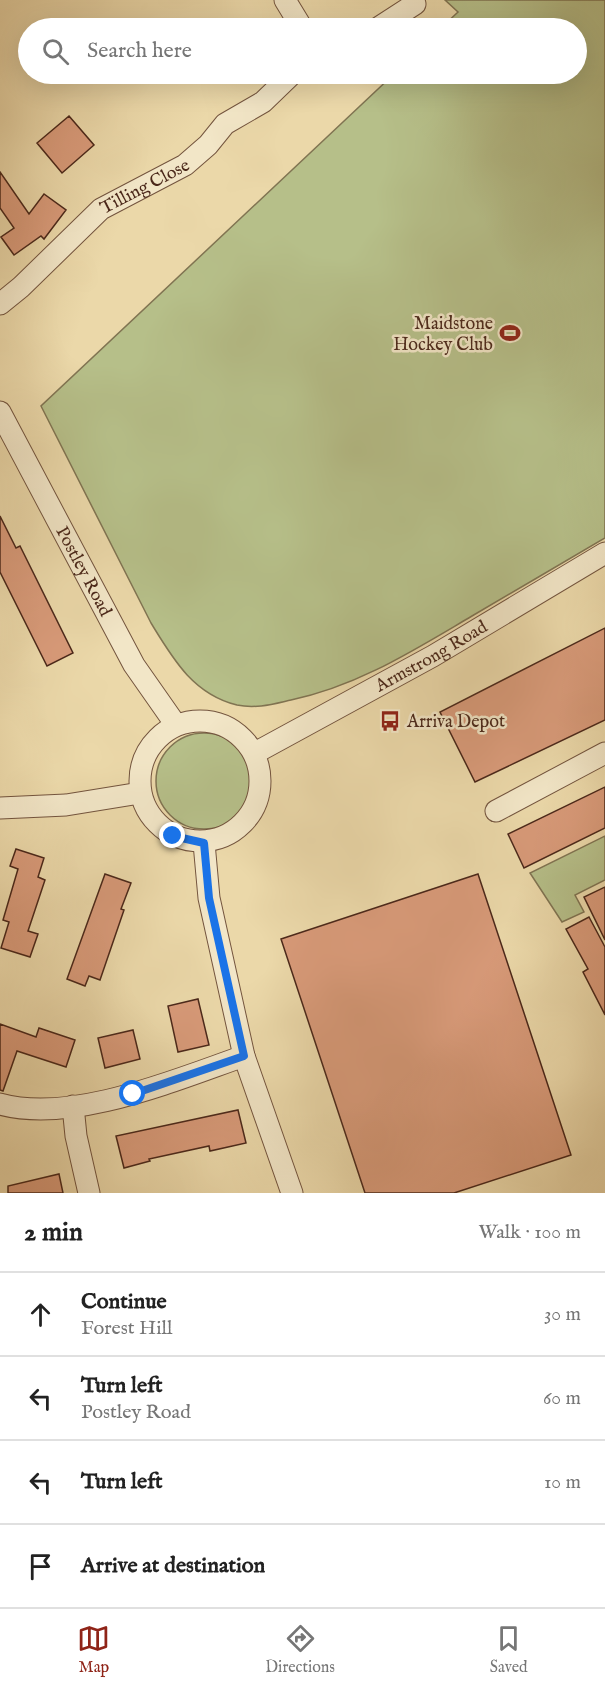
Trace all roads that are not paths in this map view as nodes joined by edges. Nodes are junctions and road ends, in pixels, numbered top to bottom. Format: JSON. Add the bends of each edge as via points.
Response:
{"nodes":[{"id":1,"x":285,"y":0,"type":"edge"},
{"id":2,"x":415,"y":4,"type":"dead end"},
{"id":3,"x":296,"y":18,"type":"edge"},
{"id":4,"x":393,"y":18,"type":"edge"},
{"id":5,"x":282,"y":84,"type":"edge"},
{"id":6,"x":0,"y":304,"type":"edge"},
{"id":7,"x":0,"y":412,"type":"edge"},
{"id":8,"x":605,"y":553,"type":"edge"},
{"id":9,"x":176,"y":725,"type":"junction"},
{"id":10,"x":255,"y":753,"type":"junction"},
{"id":11,"x":605,"y":753,"type":"edge"},
{"id":12,"x":140,"y":793,"type":"junction"},
{"id":13,"x":0,"y":808,"type":"edge"},
{"id":14,"x":496,"y":811,"type":"dead end"},
{"id":15,"x":204,"y":843,"type":"junction"},
{"id":16,"x":244,"y":1056,"type":"junction"},
{"id":17,"x":0,"y":1104,"type":"edge"},
{"id":18,"x":73,"y":1106,"type":"junction"},
{"id":19,"x":89,"y":1193,"type":"edge"},
{"id":20,"x":292,"y":1193,"type":"edge"}],
"edges":[{"from":1,"to":3,"type":"street"},
{"from":2,"to":4,"type":"street"},
{"from":5,"to":6,"type":"street","name":"Tilling Close","via":[[263,102],[225,124],[185,165],[101,209]]},
{"from":7,"to":9,"type":"street","name":"Postley Road","via":[[134,665]]},
{"from":8,"to":10,"type":"street","name":"Armstrong Road","via":[[433,656]]},
{"from":9,"to":10,"type":"street","via":[[200,720],[228,726]]},
{"from":9,"to":12,"type":"street","via":[[154,741],[142,762]]},
{"from":10,"to":15,"type":"street","via":[[262,788],[253,813],[234,833]]},
{"from":11,"to":14,"type":"street"},
{"from":12,"to":13,"type":"street","via":[[66,805]]},
{"from":12,"to":15,"type":"street","via":[[149,815],[173,836]]},
{"from":15,"to":16,"type":"street","via":[[209,898]]},
{"from":16,"to":18,"type":"street","via":[[133,1094]]},
{"from":16,"to":20,"type":"street"},
{"from":17,"to":18,"type":"street","via":[[24,1110]]},
{"from":18,"to":19,"type":"street"}]}
